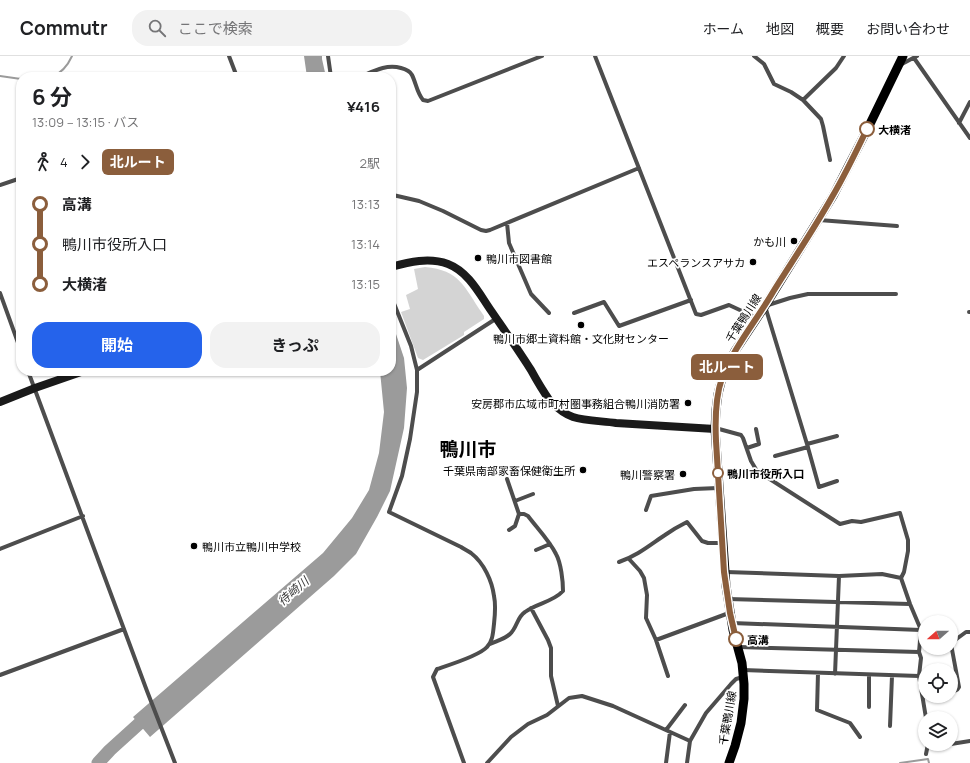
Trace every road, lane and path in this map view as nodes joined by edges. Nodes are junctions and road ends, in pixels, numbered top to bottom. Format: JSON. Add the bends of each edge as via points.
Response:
{"nodes":[{"id":1,"x":229,"y":56,"type":"edge"},
{"id":2,"x":328,"y":56,"type":"edge"},
{"id":3,"x":542,"y":56,"type":"edge"},
{"id":4,"x":595,"y":56,"type":"edge"},
{"id":5,"x":754,"y":56,"type":"edge"},
{"id":6,"x":844,"y":56,"type":"edge"},
{"id":7,"x":903,"y":56,"type":"edge"},
{"id":8,"x":916,"y":57,"type":"edge"},
{"id":9,"x":898,"y":66,"type":"junction"},
{"id":10,"x":235,"y":72,"type":"edge"},
{"id":11,"x":330,"y":72,"type":"edge"},
{"id":12,"x":372,"y":72,"type":"edge"},
{"id":13,"x":803,"y":100,"type":"junction"},
{"id":14,"x":970,"y":102,"type":"edge"},
{"id":15,"x":959,"y":123,"type":"junction"},
{"id":16,"x":970,"y":138,"type":"edge"},
{"id":17,"x":830,"y":160,"type":"dead end"},
{"id":18,"x":639,"y":168,"type":"junction"},
{"id":19,"x":16,"y":180,"type":"edge"},
{"id":20,"x":0,"y":185,"type":"edge"},
{"id":21,"x":396,"y":196,"type":"edge"},
{"id":22,"x":818,"y":220,"type":"junction"},
{"id":23,"x":506,"y":223,"type":"junction"},
{"id":24,"x":897,"y":226,"type":"dead end"},
{"id":25,"x":396,"y":266,"type":"edge"},
{"id":26,"x":0,"y":293,"type":"edge"},
{"id":27,"x":896,"y":294,"type":"dead end"},
{"id":28,"x":691,"y":300,"type":"junction"},
{"id":29,"x":765,"y":306,"type":"junction"},
{"id":30,"x":396,"y":308,"type":"edge"},
{"id":31,"x":548,"y":313,"type":"dead end"},
{"id":32,"x":574,"y":313,"type":"dead end"},
{"id":33,"x":497,"y":318,"type":"junction"},
{"id":34,"x":757,"y":318,"type":"junction"},
{"id":35,"x":16,"y":337,"type":"edge"},
{"id":36,"x":417,"y":370,"type":"junction"},
{"id":37,"x":30,"y":376,"type":"edge"},
{"id":38,"x":70,"y":376,"type":"edge"},
{"id":39,"x":35,"y":388,"type":"junction"},
{"id":40,"x":0,"y":402,"type":"edge"},
{"id":41,"x":715,"y":429,"type":"junction"},
{"id":42,"x":756,"y":429,"type":"dead end"},
{"id":43,"x":837,"y":436,"type":"dead end"},
{"id":44,"x":808,"y":445,"type":"junction"},
{"id":45,"x":747,"y":448,"type":"junction"},
{"id":46,"x":774,"y":456,"type":"dead end"},
{"id":47,"x":507,"y":479,"type":"dead end"},
{"id":48,"x":837,"y":481,"type":"dead end"},
{"id":49,"x":719,"y":488,"type":"junction"},
{"id":50,"x":533,"y":494,"type":"dead end"},
{"id":51,"x":515,"y":501,"type":"junction"},
{"id":52,"x":646,"y":510,"type":"dead end"},
{"id":53,"x":519,"y":514,"type":"junction"},
{"id":54,"x":83,"y":516,"type":"junction"},
{"id":55,"x":509,"y":530,"type":"dead end"},
{"id":56,"x":722,"y":543,"type":"junction"},
{"id":57,"x":550,"y":544,"type":"junction"},
{"id":58,"x":0,"y":549,"type":"edge"},
{"id":59,"x":536,"y":550,"type":"dead end"},
{"id":60,"x":629,"y":559,"type":"junction"},
{"id":61,"x":619,"y":562,"type":"dead end"},
{"id":62,"x":724,"y":572,"type":"junction"},
{"id":63,"x":839,"y":576,"type":"junction"},
{"id":64,"x":901,"y":578,"type":"junction"},
{"id":65,"x":728,"y":599,"type":"junction"},
{"id":66,"x":838,"y":602,"type":"junction"},
{"id":67,"x":910,"y":604,"type":"junction"},
{"id":68,"x":531,"y":608,"type":"junction"},
{"id":69,"x":730,"y":613,"type":"junction"},
{"id":70,"x":732,"y":623,"type":"junction"},
{"id":71,"x":918,"y":623,"type":"edge"},
{"id":72,"x":837,"y":627,"type":"junction"},
{"id":73,"x":124,"y":629,"type":"junction"},
{"id":74,"x":918,"y":630,"type":"edge"},
{"id":75,"x":970,"y":632,"type":"edge"},
{"id":76,"x":958,"y":638,"type":"edge"},
{"id":77,"x":656,"y":640,"type":"junction"},
{"id":78,"x":490,"y":644,"type":"junction"},
{"id":79,"x":738,"y":647,"type":"junction"},
{"id":80,"x":836,"y":650,"type":"junction"},
{"id":81,"x":918,"y":652,"type":"edge"},
{"id":82,"x":743,"y":673,"type":"junction"},
{"id":83,"x":818,"y":673,"type":"junction"},
{"id":84,"x":836,"y":674,"type":"junction"},
{"id":85,"x":0,"y":675,"type":"edge"},
{"id":86,"x":869,"y":675,"type":"junction"},
{"id":87,"x":668,"y":676,"type":"dead end"},
{"id":88,"x":892,"y":676,"type":"junction"},
{"id":89,"x":918,"y":676,"type":"edge"},
{"id":90,"x":685,"y":704,"type":"dead end"},
{"id":91,"x":558,"y":706,"type":"junction"},
{"id":92,"x":869,"y":707,"type":"dead end"},
{"id":93,"x":890,"y":726,"type":"dead end"},
{"id":94,"x":668,"y":731,"type":"junction"},
{"id":95,"x":860,"y":737,"type":"dead end"},
{"id":96,"x":690,"y":741,"type":"junction"},
{"id":97,"x":970,"y":741,"type":"edge"},
{"id":98,"x":958,"y":743,"type":"edge"},
{"id":99,"x":927,"y":751,"type":"edge"},
{"id":100,"x":926,"y":754,"type":"dead end"},
{"id":101,"x":175,"y":763,"type":"edge"},
{"id":102,"x":464,"y":763,"type":"edge"},
{"id":103,"x":487,"y":763,"type":"edge"},
{"id":104,"x":666,"y":763,"type":"edge"},
{"id":105,"x":687,"y":763,"type":"edge"},
{"id":106,"x":729,"y":763,"type":"edge"}],
"edges":[{"from":1,"to":10,"type":"street"},
{"from":2,"to":11,"type":"street"},
{"from":3,"to":12,"type":"street","via":[[428,101],[420,97],[409,71],[393,66]]},
{"from":4,"to":18,"type":"street"},
{"from":5,"to":13,"type":"street","via":[[764,64],[774,84]]},
{"from":6,"to":13,"type":"street","via":[[836,68]]},
{"from":7,"to":9,"type":"main road","name":"千葉鴨川線"},
{"from":8,"to":9,"type":"street"},
{"from":8,"to":15,"type":"street"},
{"from":9,"to":22,"type":"main road","name":"千葉鴨川線","via":[[859,146]]},
{"from":13,"to":17,"type":"street","via":[[824,126]]},
{"from":14,"to":15,"type":"street"},
{"from":15,"to":16,"type":"street"},
{"from":18,"to":23,"type":"street"},
{"from":18,"to":28,"type":"street"},
{"from":19,"to":20,"type":"street"},
{"from":21,"to":23,"type":"street","via":[[419,201],[481,230],[490,230]]},
{"from":22,"to":24,"type":"street"},
{"from":22,"to":29,"type":"main road","name":"千葉鴨川線"},
{"from":23,"to":31,"type":"street","via":[[509,243],[531,294]]},
{"from":25,"to":33,"type":"street","via":[[423,260],[448,264],[472,282]]},
{"from":26,"to":35,"type":"street"},
{"from":27,"to":29,"type":"street","via":[[808,294]]},
{"from":28,"to":32,"type":"street","via":[[619,326],[604,302]]},
{"from":28,"to":34,"type":"street","via":[[696,314],[701,315],[729,305]]},
{"from":29,"to":34,"type":"main road","name":"千葉鴨川線"},
{"from":29,"to":44,"type":"street"},
{"from":30,"to":36,"type":"street","via":[[411,346]]},
{"from":33,"to":36,"type":"street"},
{"from":33,"to":41,"type":"street","via":[[550,401],[569,416],[605,422]]},
{"from":34,"to":41,"type":"main road","name":"千葉鴨川線","via":[[735,351],[722,378]]},
{"from":36,"to":78,"type":"street","via":[[417,392],[410,439],[402,476],[389,512],[461,547],[478,559],[494,597],[495,610]]},
{"from":37,"to":39,"type":"street"},
{"from":38,"to":39,"type":"street"},
{"from":39,"to":40,"type":"street"},
{"from":39,"to":54,"type":"street"},
{"from":41,"to":45,"type":"street","via":[[741,435]]},
{"from":41,"to":49,"type":"main road","name":"千葉鴨川線"},
{"from":42,"to":45,"type":"street","via":[[759,444]]},
{"from":43,"to":44,"type":"street"},
{"from":44,"to":46,"type":"street"},
{"from":44,"to":48,"type":"street","via":[[819,487]]},
{"from":45,"to":64,"type":"street","via":[[751,461],[758,471],[840,524],[900,513],[908,540]]},
{"from":47,"to":51,"type":"street"},
{"from":49,"to":52,"type":"street","via":[[651,496]]},
{"from":49,"to":56,"type":"main road","name":"千葉鴨川線"},
{"from":50,"to":51,"type":"street"},
{"from":51,"to":53,"type":"street"},
{"from":53,"to":55,"type":"street","via":[[515,526]]},
{"from":53,"to":57,"type":"street","via":[[528,516]]},
{"from":54,"to":58,"type":"street"},
{"from":54,"to":73,"type":"street"},
{"from":56,"to":60,"type":"street","via":[[702,541],[687,522]]},
{"from":56,"to":62,"type":"main road","name":"千葉鴨川線"},
{"from":57,"to":59,"type":"street"},
{"from":57,"to":68,"type":"street","via":[[557,555],[563,591],[551,600]]},
{"from":60,"to":61,"type":"street"},
{"from":60,"to":77,"type":"street","via":[[644,578],[647,595],[646,618]]},
{"from":62,"to":63,"type":"street"},
{"from":62,"to":65,"type":"main road","name":"千葉鴨川線"},
{"from":63,"to":64,"type":"street","via":[[882,574]]},
{"from":63,"to":66,"type":"street"},
{"from":64,"to":67,"type":"street"},
{"from":65,"to":66,"type":"street"},
{"from":65,"to":69,"type":"main road","name":"千葉鴨川線"},
{"from":66,"to":67,"type":"street"},
{"from":66,"to":72,"type":"street"},
{"from":67,"to":71,"type":"street"},
{"from":68,"to":78,"type":"street","via":[[522,615],[510,634]]},
{"from":68,"to":91,"type":"street","via":[[551,648],[551,676]]},
{"from":69,"to":70,"type":"main road","name":"千葉鴨川線"},
{"from":69,"to":77,"type":"street"},
{"from":70,"to":72,"type":"street"},
{"from":70,"to":79,"type":"main road","name":"千葉鴨川線"},
{"from":72,"to":74,"type":"street"},
{"from":72,"to":80,"type":"street"},
{"from":73,"to":85,"type":"street"},
{"from":73,"to":101,"type":"street"},
{"from":75,"to":76,"type":"street"},
{"from":77,"to":87,"type":"street"},
{"from":78,"to":102,"type":"street","via":[[482,652],[437,669],[433,677]]},
{"from":79,"to":80,"type":"street"},
{"from":79,"to":82,"type":"main road","name":"千葉鴨川線"},
{"from":80,"to":81,"type":"street"},
{"from":80,"to":84,"type":"street"},
{"from":82,"to":83,"type":"street"},
{"from":82,"to":96,"type":"street","via":[[706,714]]},
{"from":82,"to":106,"type":"main road","name":"千葉鴨川線","via":[[744,695],[740,723]]},
{"from":83,"to":84,"type":"street"},
{"from":83,"to":95,"type":"street","via":[[817,710],[850,723]]},
{"from":84,"to":86,"type":"street"},
{"from":86,"to":88,"type":"street"},
{"from":86,"to":92,"type":"street"},
{"from":88,"to":89,"type":"street"},
{"from":88,"to":93,"type":"street"},
{"from":90,"to":94,"type":"street"},
{"from":91,"to":94,"type":"street","via":[[569,698],[582,696],[613,706]]},
{"from":91,"to":103,"type":"street","via":[[511,737]]},
{"from":94,"to":96,"type":"street"},
{"from":94,"to":104,"type":"street"},
{"from":96,"to":105,"type":"street"},
{"from":97,"to":98,"type":"street"},
{"from":99,"to":100,"type":"street"}]}
